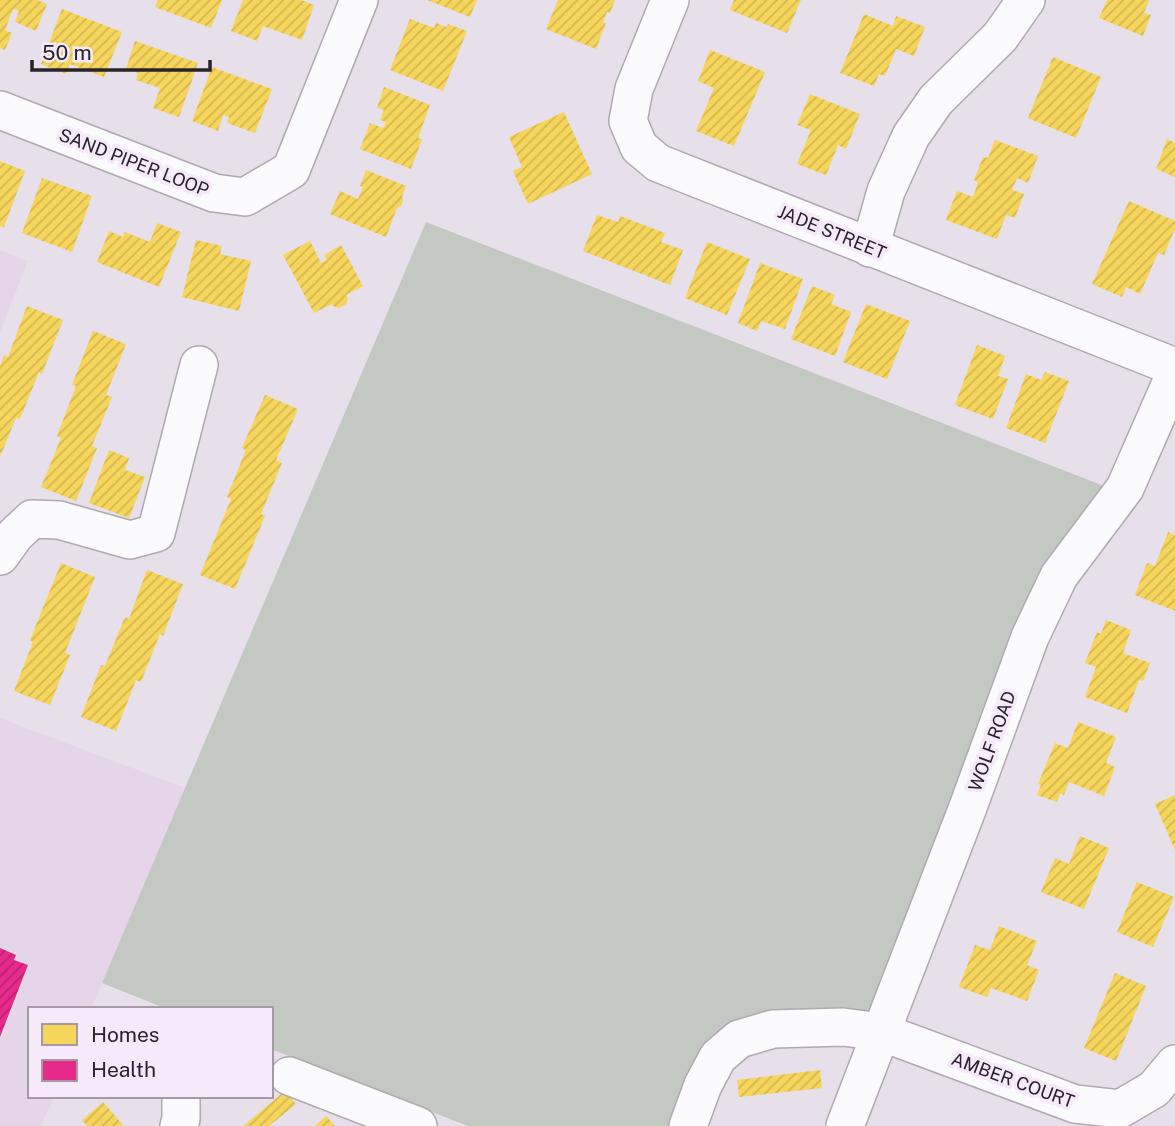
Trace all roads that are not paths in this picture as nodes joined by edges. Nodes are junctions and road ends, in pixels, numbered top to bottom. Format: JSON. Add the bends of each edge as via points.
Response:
{"nodes":[{"id":1,"x":359,"y":0,"type":"edge"},
{"id":2,"x":670,"y":0,"type":"edge"},
{"id":3,"x":1026,"y":0,"type":"edge"},
{"id":4,"x":0,"y":110,"type":"edge"},
{"id":5,"x":870,"y":248,"type":"junction"},
{"id":6,"x":199,"y":365,"type":"dead end"},
{"id":7,"x":1175,"y":367,"type":"edge"},
{"id":8,"x":1175,"y":374,"type":"edge"},
{"id":9,"x":0,"y":556,"type":"edge"},
{"id":10,"x":881,"y":1032,"type":"junction"},
{"id":11,"x":1175,"y":1064,"type":"edge"},
{"id":12,"x":289,"y":1076,"type":"dead end"},
{"id":13,"x":181,"y":1098,"type":"edge"},
{"id":14,"x":179,"y":1126,"type":"edge"},
{"id":15,"x":418,"y":1126,"type":"edge"},
{"id":16,"x":688,"y":1126,"type":"edge"},
{"id":17,"x":845,"y":1126,"type":"edge"}],
"edges":[{"from":1,"to":4,"type":"street","name":"SAND PIPER LOOP","via":[[292,170],[245,197],[214,193]]},
{"from":2,"to":5,"type":"street","name":"JADE STREET","via":[[634,89],[628,121],[639,147],[658,163]]},
{"from":3,"to":5,"type":"street","via":[[1000,37],[936,100],[911,136],[886,191]]},
{"from":5,"to":7,"type":"street","name":"JADE STREET"},
{"from":6,"to":9,"type":"street","via":[[156,533],[130,540],[59,520],[32,519]]},
{"from":8,"to":10,"type":"street","name":"WOLF ROAD","via":[[1125,488],[1059,576],[1030,637]]},
{"from":10,"to":11,"type":"street","name":"AMBER COURT","via":[[1075,1104],[1120,1109],[1154,1089]]},
{"from":10,"to":16,"type":"street","name":"AMBER COURT","via":[[843,1027],[773,1029],[739,1039],[718,1057]]},
{"from":10,"to":17,"type":"street","name":"WOLF ROAD"},
{"from":12,"to":15,"type":"street"},
{"from":13,"to":14,"type":"street"}]}
